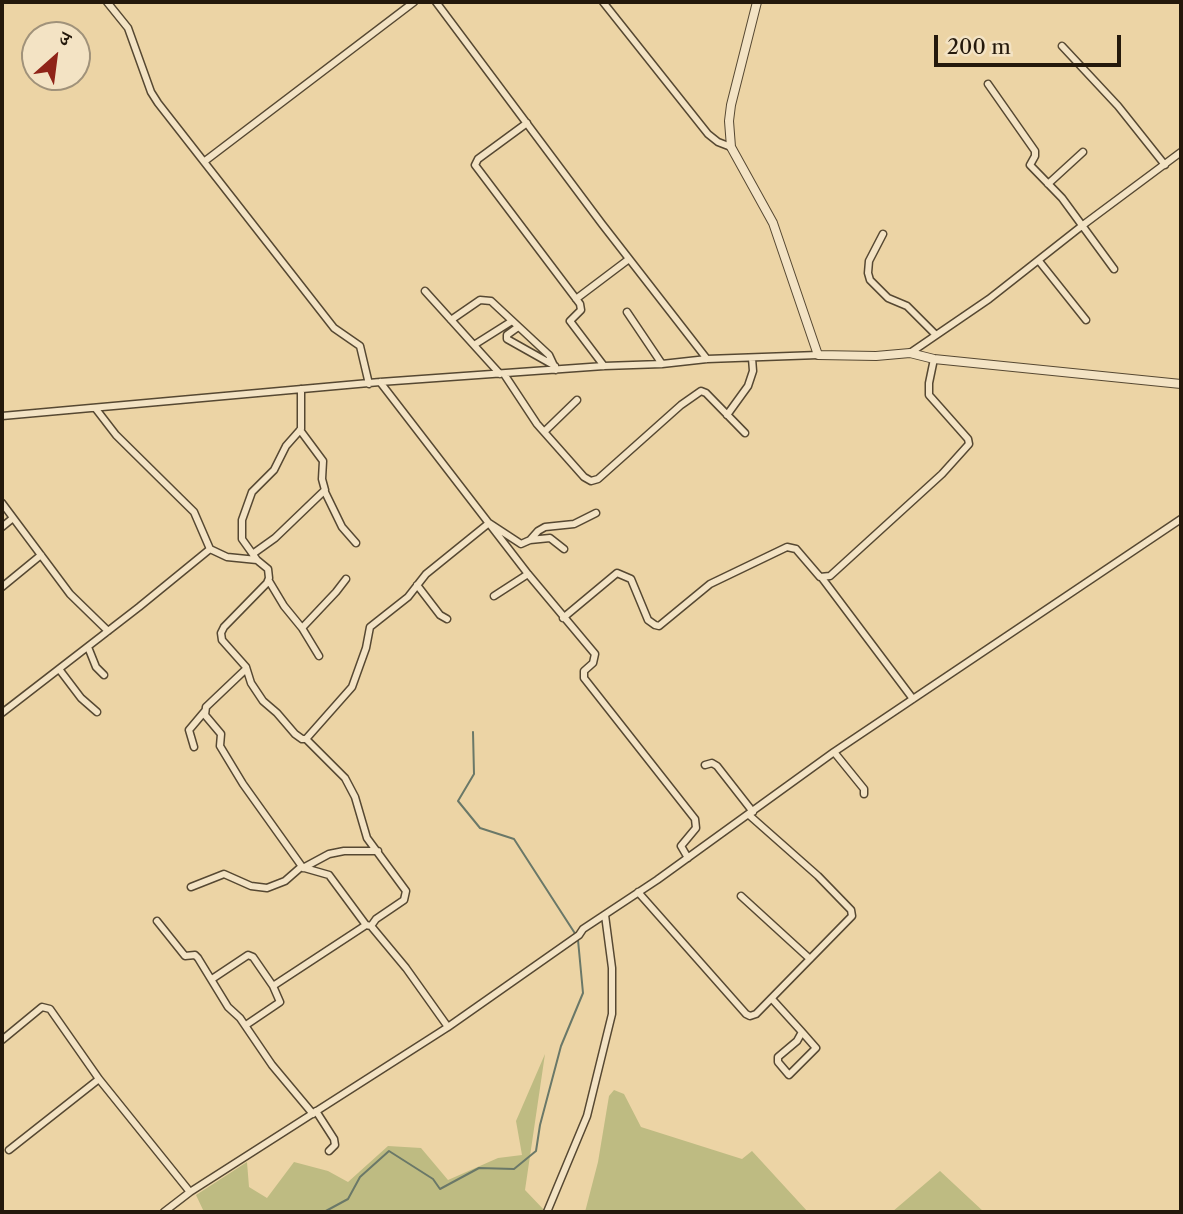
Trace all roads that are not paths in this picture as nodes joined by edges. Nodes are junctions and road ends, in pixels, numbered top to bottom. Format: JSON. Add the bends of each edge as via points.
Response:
{"nodes":[{"id":1,"x":107,"y":2,"type":"edge"},
{"id":2,"x":414,"y":2,"type":"edge"},
{"id":3,"x":436,"y":2,"type":"edge"},
{"id":4,"x":603,"y":2,"type":"edge"},
{"id":5,"x":757,"y":2,"type":"edge"},
{"id":6,"x":1062,"y":46,"type":"dead end"},
{"id":7,"x":988,"y":84,"type":"dead end"},
{"id":8,"x":527,"y":123,"type":"junction"},
{"id":9,"x":731,"y":147,"type":"junction"},
{"id":10,"x":1083,"y":152,"type":"dead end"},
{"id":11,"x":1181,"y":152,"type":"edge"},
{"id":12,"x":205,"y":161,"type":"junction"},
{"id":13,"x":1165,"y":165,"type":"junction"},
{"id":14,"x":1048,"y":184,"type":"junction"},
{"id":15,"x":1083,"y":225,"type":"junction"},
{"id":16,"x":883,"y":234,"type":"dead end"},
{"id":17,"x":629,"y":259,"type":"junction"},
{"id":18,"x":1039,"y":261,"type":"junction"},
{"id":19,"x":1114,"y":269,"type":"dead end"},
{"id":20,"x":425,"y":291,"type":"dead end"},
{"id":21,"x":576,"y":299,"type":"junction"},
{"id":22,"x":627,"y":312,"type":"dead end"},
{"id":23,"x":451,"y":320,"type":"junction"},
{"id":24,"x":1086,"y":320,"type":"dead end"},
{"id":25,"x":512,"y":321,"type":"junction"},
{"id":26,"x":518,"y":327,"type":"junction"},
{"id":27,"x":936,"y":335,"type":"junction"},
{"id":28,"x":474,"y":345,"type":"junction"},
{"id":29,"x":910,"y":353,"type":"junction"},
{"id":30,"x":818,"y":355,"type":"junction"},
{"id":31,"x":752,"y":358,"type":"junction"},
{"id":32,"x":707,"y":359,"type":"junction"},
{"id":33,"x":934,"y":359,"type":"junction"},
{"id":34,"x":662,"y":364,"type":"junction"},
{"id":35,"x":604,"y":366,"type":"junction"},
{"id":36,"x":555,"y":368,"type":"junction"},
{"id":37,"x":502,"y":374,"type":"junction"},
{"id":38,"x":380,"y":382,"type":"junction"},
{"id":39,"x":369,"y":384,"type":"junction"},
{"id":40,"x":1181,"y":384,"type":"edge"},
{"id":41,"x":302,"y":389,"type":"junction"},
{"id":42,"x":577,"y":400,"type":"dead end"},
{"id":43,"x":96,"y":409,"type":"junction"},
{"id":44,"x":727,"y":415,"type":"junction"},
{"id":45,"x":2,"y":416,"type":"edge"},
{"id":46,"x":300,"y":430,"type":"junction"},
{"id":47,"x":545,"y":431,"type":"junction"},
{"id":48,"x":745,"y":433,"type":"dead end"},
{"id":49,"x":325,"y":492,"type":"junction"},
{"id":50,"x":2,"y":503,"type":"edge"},
{"id":51,"x":596,"y":513,"type":"dead end"},
{"id":52,"x":13,"y":518,"type":"junction"},
{"id":53,"x":1181,"y":519,"type":"edge"},
{"id":54,"x":489,"y":523,"type":"junction"},
{"id":55,"x":2,"y":527,"type":"edge"},
{"id":56,"x":530,"y":540,"type":"junction"},
{"id":57,"x":356,"y":543,"type":"dead end"},
{"id":58,"x":210,"y":548,"type":"junction"},
{"id":59,"x":564,"y":549,"type":"dead end"},
{"id":60,"x":41,"y":555,"type":"junction"},
{"id":61,"x":255,"y":557,"type":"junction"},
{"id":62,"x":528,"y":574,"type":"junction"},
{"id":63,"x":822,"y":578,"type":"junction"},
{"id":64,"x":346,"y":579,"type":"dead end"},
{"id":65,"x":269,"y":581,"type":"junction"},
{"id":66,"x":416,"y":585,"type":"junction"},
{"id":67,"x":2,"y":587,"type":"edge"},
{"id":68,"x":494,"y":596,"type":"dead end"},
{"id":69,"x":563,"y":618,"type":"junction"},
{"id":70,"x":447,"y":620,"type":"dead end"},
{"id":71,"x":302,"y":628,"type":"junction"},
{"id":72,"x":108,"y":631,"type":"junction"},
{"id":73,"x":88,"y":647,"type":"junction"},
{"id":74,"x":319,"y":656,"type":"dead end"},
{"id":75,"x":59,"y":669,"type":"junction"},
{"id":76,"x":246,"y":669,"type":"junction"},
{"id":77,"x":104,"y":675,"type":"dead end"},
{"id":78,"x":913,"y":699,"type":"junction"},
{"id":79,"x":205,"y":711,"type":"junction"},
{"id":80,"x":97,"y":712,"type":"dead end"},
{"id":81,"x":2,"y":713,"type":"edge"},
{"id":82,"x":306,"y":738,"type":"junction"},
{"id":83,"x":194,"y":747,"type":"dead end"},
{"id":84,"x":834,"y":752,"type":"junction"},
{"id":85,"x":705,"y":765,"type":"dead end"},
{"id":86,"x":864,"y":794,"type":"dead end"},
{"id":87,"x":751,"y":813,"type":"junction"},
{"id":88,"x":378,"y":851,"type":"junction"},
{"id":89,"x":688,"y":858,"type":"junction"},
{"id":90,"x":302,"y":868,"type":"junction"},
{"id":91,"x":191,"y":887,"type":"dead end"},
{"id":92,"x":638,"y":892,"type":"junction"},
{"id":93,"x":741,"y":896,"type":"dead end"},
{"id":94,"x":605,"y":915,"type":"junction"},
{"id":95,"x":157,"y":921,"type":"dead end"},
{"id":96,"x":368,"y":926,"type":"junction"},
{"id":97,"x":810,"y":959,"type":"junction"},
{"id":98,"x":212,"y":979,"type":"junction"},
{"id":99,"x":273,"y":986,"type":"junction"},
{"id":100,"x":772,"y":999,"type":"junction"},
{"id":101,"x":246,"y":1025,"type":"junction"},
{"id":102,"x":448,"y":1027,"type":"junction"},
{"id":103,"x":802,"y":1032,"type":"junction"},
{"id":104,"x":2,"y":1040,"type":"edge"},
{"id":105,"x":99,"y":1079,"type":"junction"},
{"id":106,"x":314,"y":1113,"type":"junction"},
{"id":107,"x":9,"y":1150,"type":"dead end"},
{"id":108,"x":329,"y":1151,"type":"dead end"},
{"id":109,"x":190,"y":1192,"type":"junction"},
{"id":110,"x":164,"y":1212,"type":"edge"},
{"id":111,"x":547,"y":1212,"type":"edge"}],
"edges":[{"from":1,"to":12,"type":"street","via":[[128,27],[154,97]]},
{"from":2,"to":12,"type":"street"},
{"from":3,"to":8,"type":"street"},
{"from":4,"to":9,"type":"street","via":[[708,134]]},
{"from":5,"to":9,"type":"street","via":[[731,105]]},
{"from":6,"to":13,"type":"street"},
{"from":7,"to":14,"type":"street","via":[[1035,151],[1030,165]]},
{"from":8,"to":17,"type":"street"},
{"from":8,"to":21,"type":"street","via":[[475,165]]},
{"from":9,"to":30,"type":"street","via":[[773,223]]},
{"from":10,"to":14,"type":"street"},
{"from":11,"to":13,"type":"street"},
{"from":12,"to":39,"type":"street","via":[[334,328],[360,346]]},
{"from":13,"to":15,"type":"street"},
{"from":14,"to":15,"type":"street"},
{"from":15,"to":18,"type":"street"},
{"from":15,"to":19,"type":"street"},
{"from":16,"to":27,"type":"street","via":[[867,268],[870,280],[888,298],[907,306]]},
{"from":17,"to":21,"type":"street"},
{"from":17,"to":32,"type":"street"},
{"from":18,"to":24,"type":"street"},
{"from":18,"to":27,"type":"street"},
{"from":20,"to":23,"type":"street"},
{"from":21,"to":35,"type":"street","via":[[581,310],[570,321]]},
{"from":22,"to":34,"type":"street"},
{"from":23,"to":25,"type":"street","via":[[484,299]]},
{"from":23,"to":28,"type":"street"},
{"from":25,"to":26,"type":"street"},
{"from":25,"to":28,"type":"street"},
{"from":26,"to":36,"type":"street","via":[[549,355]]},
{"from":26,"to":36,"type":"street","via":[[507,339]]},
{"from":27,"to":29,"type":"street"},
{"from":28,"to":37,"type":"street"},
{"from":29,"to":30,"type":"street"},
{"from":29,"to":33,"type":"street"},
{"from":30,"to":31,"type":"street"},
{"from":31,"to":32,"type":"street"},
{"from":31,"to":44,"type":"street","via":[[748,386]]},
{"from":32,"to":34,"type":"street"},
{"from":33,"to":40,"type":"street"},
{"from":33,"to":63,"type":"street","via":[[929,395],[969,444],[878,534]]},
{"from":34,"to":35,"type":"street"},
{"from":35,"to":36,"type":"street"},
{"from":36,"to":37,"type":"street"},
{"from":37,"to":38,"type":"street"},
{"from":37,"to":47,"type":"street"},
{"from":38,"to":39,"type":"street"},
{"from":38,"to":54,"type":"street"},
{"from":39,"to":41,"type":"street"},
{"from":41,"to":43,"type":"street"},
{"from":41,"to":46,"type":"street"},
{"from":42,"to":47,"type":"street"},
{"from":43,"to":45,"type":"street"},
{"from":43,"to":58,"type":"street","via":[[194,512]]},
{"from":44,"to":47,"type":"street","via":[[706,393],[698,392],[591,481]]},
{"from":44,"to":48,"type":"street"},
{"from":46,"to":49,"type":"street","via":[[323,461]]},
{"from":46,"to":61,"type":"street","via":[[248,499],[241,533]]},
{"from":49,"to":57,"type":"street"},
{"from":49,"to":61,"type":"street"},
{"from":50,"to":52,"type":"street"},
{"from":51,"to":56,"type":"street","via":[[574,524],[545,527]]},
{"from":52,"to":55,"type":"street"},
{"from":52,"to":60,"type":"street"},
{"from":53,"to":78,"type":"street"},
{"from":54,"to":56,"type":"street","via":[[521,544]]},
{"from":54,"to":62,"type":"street"},
{"from":54,"to":66,"type":"street"},
{"from":56,"to":59,"type":"street","via":[[550,538]]},
{"from":58,"to":61,"type":"street","via":[[227,557]]},
{"from":58,"to":72,"type":"street"},
{"from":60,"to":67,"type":"street"},
{"from":60,"to":72,"type":"street"},
{"from":61,"to":65,"type":"street","via":[[268,569]]},
{"from":62,"to":68,"type":"street"},
{"from":62,"to":69,"type":"street"},
{"from":63,"to":69,"type":"street","via":[[796,549],[787,547],[710,584],[659,626],[648,620],[634,583],[622,573],[611,576]]},
{"from":63,"to":78,"type":"street"},
{"from":64,"to":71,"type":"street"},
{"from":65,"to":71,"type":"street"},
{"from":65,"to":76,"type":"street","via":[[221,633],[225,645]]},
{"from":66,"to":70,"type":"street"},
{"from":66,"to":82,"type":"street","via":[[370,627],[352,687]]},
{"from":69,"to":89,"type":"street","via":[[595,654],[584,678],[695,819],[696,828],[681,846]]},
{"from":71,"to":74,"type":"street"},
{"from":72,"to":73,"type":"street"},
{"from":73,"to":75,"type":"street"},
{"from":73,"to":77,"type":"street"},
{"from":75,"to":80,"type":"street"},
{"from":75,"to":81,"type":"street"},
{"from":76,"to":79,"type":"street"},
{"from":76,"to":82,"type":"street","via":[[263,701],[298,737]]},
{"from":78,"to":84,"type":"street"},
{"from":79,"to":83,"type":"street","via":[[189,730]]},
{"from":79,"to":90,"type":"street","via":[[222,736],[220,746],[243,784]]},
{"from":82,"to":88,"type":"street","via":[[345,778],[365,832]]},
{"from":84,"to":86,"type":"street"},
{"from":84,"to":87,"type":"street"},
{"from":85,"to":87,"type":"street","via":[[718,766]]},
{"from":87,"to":89,"type":"street"},
{"from":87,"to":97,"type":"street","via":[[852,913]]},
{"from":88,"to":90,"type":"street","via":[[337,851]]},
{"from":88,"to":96,"type":"street","via":[[405,887],[406,896]]},
{"from":89,"to":92,"type":"street"},
{"from":90,"to":91,"type":"street","via":[[267,888],[224,874]]},
{"from":90,"to":96,"type":"street","via":[[330,875]]},
{"from":92,"to":94,"type":"street"},
{"from":92,"to":100,"type":"street","via":[[746,1014],[756,1014]]},
{"from":93,"to":97,"type":"street"},
{"from":94,"to":102,"type":"street"},
{"from":94,"to":111,"type":"street","via":[[612,1014],[587,1116]]},
{"from":95,"to":98,"type":"street","via":[[185,956],[198,958]]},
{"from":96,"to":99,"type":"street"},
{"from":96,"to":102,"type":"street"},
{"from":97,"to":100,"type":"street"},
{"from":98,"to":99,"type":"street","via":[[250,955]]},
{"from":98,"to":101,"type":"street","via":[[228,1007]]},
{"from":99,"to":101,"type":"street","via":[[278,1004]]},
{"from":100,"to":103,"type":"street"},
{"from":101,"to":106,"type":"street","via":[[272,1065]]},
{"from":102,"to":106,"type":"street"},
{"from":103,"to":103,"type":"street","via":[[778,1057],[789,1075],[816,1048]]},
{"from":104,"to":105,"type":"street","via":[[45,1007]]},
{"from":105,"to":107,"type":"street"},
{"from":105,"to":109,"type":"street"},
{"from":106,"to":108,"type":"street","via":[[334,1139]]},
{"from":106,"to":109,"type":"street"},
{"from":109,"to":110,"type":"street"}]}
